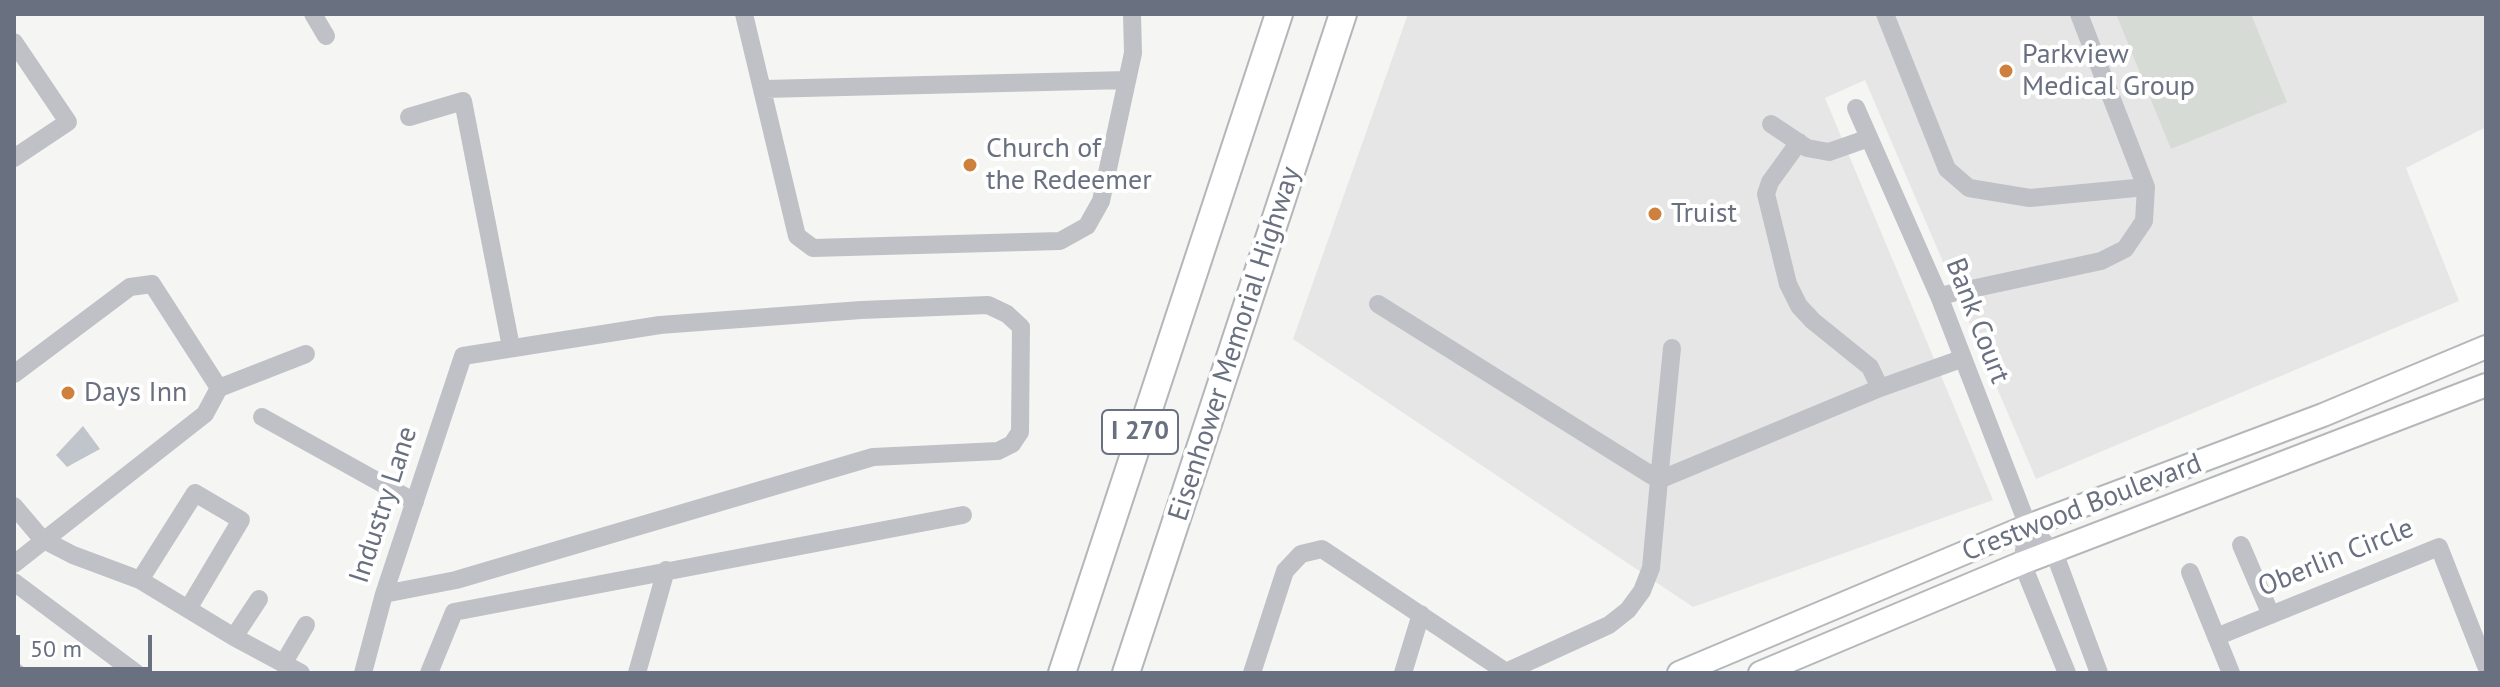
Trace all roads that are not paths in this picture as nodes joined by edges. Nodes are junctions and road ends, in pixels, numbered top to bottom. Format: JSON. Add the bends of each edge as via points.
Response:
{"nodes":[{"id":1,"x":313,"y":14,"type":"edge"},
{"id":2,"x":744,"y":14,"type":"edge"},
{"id":3,"x":1132,"y":14,"type":"edge"},
{"id":4,"x":1279,"y":14,"type":"edge"},
{"id":5,"x":1343,"y":14,"type":"edge"},
{"id":6,"x":1885,"y":14,"type":"edge"},
{"id":7,"x":2079,"y":14,"type":"edge"},
{"id":8,"x":326,"y":36,"type":"dead end"},
{"id":9,"x":14,"y":42,"type":"edge"},
{"id":10,"x":1127,"y":80,"type":"junction"},
{"id":11,"x":764,"y":89,"type":"junction"},
{"id":12,"x":1856,"y":108,"type":"dead end"},
{"id":13,"x":409,"y":117,"type":"dead end"},
{"id":14,"x":1771,"y":124,"type":"dead end"},
{"id":15,"x":1869,"y":138,"type":"junction"},
{"id":16,"x":1799,"y":142,"type":"junction"},
{"id":17,"x":14,"y":158,"type":"edge"},
{"id":18,"x":2146,"y":187,"type":"junction"},
{"id":19,"x":1939,"y":296,"type":"junction"},
{"id":20,"x":1378,"y":304,"type":"dead end"},
{"id":21,"x":511,"y":347,"type":"junction"},
{"id":22,"x":2486,"y":347,"type":"edge"},
{"id":23,"x":1672,"y":348,"type":"dead end"},
{"id":24,"x":306,"y":354,"type":"dead end"},
{"id":25,"x":1961,"y":359,"type":"junction"},
{"id":26,"x":14,"y":374,"type":"edge"},
{"id":27,"x":219,"y":388,"type":"junction"},
{"id":28,"x":1880,"y":388,"type":"junction"},
{"id":29,"x":2482,"y":388,"type":"edge"},
{"id":30,"x":262,"y":417,"type":"dead end"},
{"id":31,"x":1659,"y":480,"type":"junction"},
{"id":32,"x":415,"y":502,"type":"junction"},
{"id":33,"x":14,"y":506,"type":"edge"},
{"id":34,"x":963,"y":515,"type":"dead end"},
{"id":35,"x":2028,"y":526,"type":"junction"},
{"id":36,"x":42,"y":539,"type":"junction"},
{"id":37,"x":2241,"y":545,"type":"dead end"},
{"id":38,"x":2054,"y":552,"type":"junction"},
{"id":39,"x":2022,"y":563,"type":"junction"},
{"id":40,"x":14,"y":564,"type":"edge"},
{"id":41,"x":666,"y":570,"type":"junction"},
{"id":42,"x":2190,"y":572,"type":"dead end"},
{"id":43,"x":140,"y":580,"type":"junction"},
{"id":44,"x":14,"y":582,"type":"edge"},
{"id":45,"x":384,"y":594,"type":"junction"},
{"id":46,"x":259,"y":599,"type":"dead end"},
{"id":47,"x":188,"y":609,"type":"junction"},
{"id":48,"x":1421,"y":614,"type":"junction"},
{"id":49,"x":2271,"y":615,"type":"junction"},
{"id":50,"x":306,"y":625,"type":"dead end"},
{"id":51,"x":234,"y":637,"type":"junction"},
{"id":52,"x":2216,"y":637,"type":"junction"},
{"id":53,"x":283,"y":664,"type":"junction"},
{"id":54,"x":2486,"y":666,"type":"edge"},
{"id":55,"x":136,"y":673,"type":"edge"},
{"id":56,"x":301,"y":673,"type":"edge"},
{"id":57,"x":363,"y":673,"type":"edge"},
{"id":58,"x":429,"y":673,"type":"edge"},
{"id":59,"x":637,"y":673,"type":"edge"},
{"id":60,"x":1062,"y":673,"type":"edge"},
{"id":61,"x":1126,"y":673,"type":"edge"},
{"id":62,"x":1252,"y":673,"type":"edge"},
{"id":63,"x":1403,"y":673,"type":"edge"},
{"id":64,"x":1679,"y":673,"type":"edge"},
{"id":65,"x":1760,"y":673,"type":"edge"},
{"id":66,"x":2067,"y":673,"type":"edge"},
{"id":67,"x":2099,"y":673,"type":"edge"},
{"id":68,"x":2231,"y":673,"type":"edge"}],
"edges":[{"from":1,"to":8,"type":"street"},
{"from":2,"to":11,"type":"street"},
{"from":3,"to":10,"type":"street"},
{"from":4,"to":60,"type":"highway","number":"I 270"},
{"from":5,"to":61,"type":"highway","name":"Eisenhower Memorial Highway","number":"I 270"},
{"from":6,"to":18,"type":"street","via":[[1947,169],[1969,188],[2030,198]]},
{"from":7,"to":18,"type":"street"},
{"from":9,"to":17,"type":"street","via":[[68,122]]},
{"from":10,"to":11,"type":"street"},
{"from":10,"to":11,"type":"street","via":[[1101,201],[1087,226],[1060,241],[813,248],[797,236]]},
{"from":12,"to":15,"type":"street","name":"Bank Court"},
{"from":13,"to":21,"type":"street","via":[[463,101]]},
{"from":14,"to":16,"type":"street"},
{"from":15,"to":16,"type":"street","via":[[1829,152]]},
{"from":15,"to":19,"type":"street","name":"Bank Court"},
{"from":16,"to":28,"type":"street","via":[[1766,194],[1788,284],[1813,321],[1870,367]]},
{"from":18,"to":19,"type":"street","via":[[2144,221],[2125,249],[2101,261]]},
{"from":19,"to":25,"type":"street","name":"Bank Court"},
{"from":20,"to":31,"type":"street"},
{"from":21,"to":32,"type":"street","name":"Industry Lane","via":[[463,356]]},
{"from":21,"to":45,"type":"street","via":[[660,325],[988,305],[1021,327],[1020,432],[998,451],[873,457],[456,580]]},
{"from":22,"to":35,"type":"main road","name":"Crestwood Boulevard","via":[[2323,415]]},
{"from":23,"to":31,"type":"street"},
{"from":24,"to":27,"type":"street"},
{"from":25,"to":28,"type":"street"},
{"from":25,"to":35,"type":"street","name":"Bank Court"},
{"from":26,"to":27,"type":"street","via":[[130,287],[152,284]]},
{"from":27,"to":36,"type":"street","via":[[205,414]]},
{"from":28,"to":31,"type":"street"},
{"from":29,"to":38,"type":"main road","name":"Crestwood Boulevard"},
{"from":30,"to":32,"type":"street"},
{"from":31,"to":48,"type":"street","via":[[1651,568],[1628,610],[1609,625],[1506,672]]},
{"from":32,"to":45,"type":"street","name":"Industry Lane"},
{"from":33,"to":36,"type":"street"},
{"from":34,"to":41,"type":"street"},
{"from":35,"to":38,"type":"street"},
{"from":35,"to":39,"type":"street"},
{"from":35,"to":64,"type":"main road","name":"Crestwood Boulevard"},
{"from":36,"to":40,"type":"street"},
{"from":36,"to":43,"type":"street"},
{"from":37,"to":49,"type":"street"},
{"from":38,"to":39,"type":"main road","name":"Crestwood Boulevard"},
{"from":38,"to":67,"type":"street"},
{"from":39,"to":65,"type":"main road","name":"Crestwood Boulevard"},
{"from":39,"to":66,"type":"street"},
{"from":41,"to":58,"type":"street","via":[[454,612]]},
{"from":41,"to":59,"type":"street"},
{"from":42,"to":52,"type":"street"},
{"from":43,"to":47,"type":"street"},
{"from":43,"to":47,"type":"street","via":[[195,493],[241,520]]},
{"from":44,"to":55,"type":"street"},
{"from":45,"to":57,"type":"street","name":"Industry Lane"},
{"from":46,"to":51,"type":"street"},
{"from":47,"to":51,"type":"street"},
{"from":48,"to":62,"type":"street","via":[[1322,549],[1301,554],[1285,571]]},
{"from":48,"to":63,"type":"street"},
{"from":49,"to":52,"type":"street","name":"Oberlin Circle"},
{"from":49,"to":54,"type":"street","name":"Oberlin Circle","via":[[2439,547]]},
{"from":50,"to":53,"type":"street"},
{"from":51,"to":53,"type":"street"},
{"from":52,"to":68,"type":"street"},
{"from":53,"to":56,"type":"street"}]}
